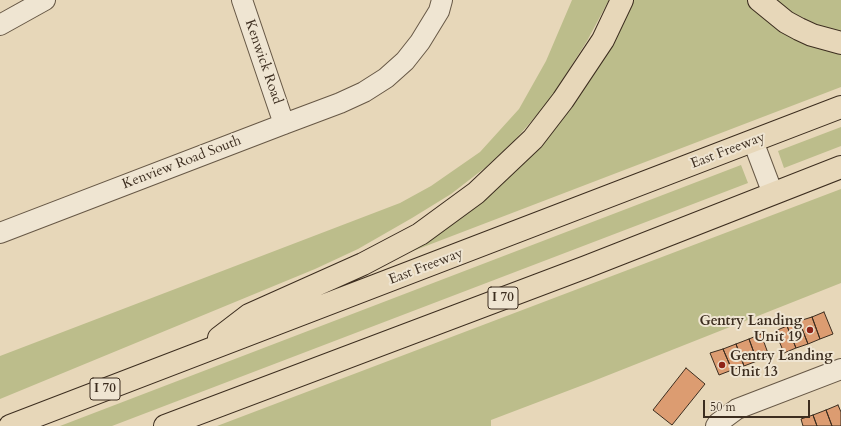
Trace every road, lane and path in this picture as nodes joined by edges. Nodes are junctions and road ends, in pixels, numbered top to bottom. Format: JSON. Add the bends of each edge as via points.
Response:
{"nodes":[{"id":1,"x":45,"y":0,"type":"edge"},
{"id":2,"x":242,"y":0,"type":"edge"},
{"id":3,"x":442,"y":0,"type":"edge"},
{"id":4,"x":622,"y":0,"type":"edge"},
{"id":5,"x":759,"y":0,"type":"edge"},
{"id":6,"x":0,"y":25,"type":"edge"},
{"id":7,"x":841,"y":43,"type":"edge"},
{"id":8,"x":841,"y":107,"type":"edge"},
{"id":9,"x":284,"y":124,"type":"junction"},
{"id":10,"x":753,"y":141,"type":"junction"},
{"id":11,"x":841,"y":167,"type":"edge"},
{"id":12,"x":773,"y":194,"type":"junction"},
{"id":13,"x":0,"y":232,"type":"edge"},
{"id":14,"x":200,"y":353,"type":"junction"},
{"id":15,"x":841,"y":369,"type":"edge"},
{"id":16,"x":10,"y":426,"type":"edge"},
{"id":17,"x":165,"y":426,"type":"edge"},
{"id":18,"x":716,"y":426,"type":"edge"}],
"edges":[{"from":1,"to":6,"type":"street"},
{"from":2,"to":9,"type":"street","name":"Kenwick Road"},
{"from":3,"to":9,"type":"street","name":"Kenview Road South","via":[[439,11],[420,42],[405,61],[386,78],[340,103]]},
{"from":4,"to":14,"type":"highway","via":[[603,40],[564,100],[533,139],[476,193],[420,234],[376,258],[249,315]]},
{"from":5,"to":7,"type":"highway","via":[[799,29]]},
{"from":8,"to":10,"type":"highway","name":"East Freeway","number":"I 70"},
{"from":9,"to":13,"type":"street","name":"Kenview Road South"},
{"from":10,"to":12,"type":"street"},
{"from":10,"to":14,"type":"highway","name":"East Freeway","number":"I 70"},
{"from":11,"to":12,"type":"highway","number":"I 70"},
{"from":12,"to":17,"type":"highway","number":"I 70"},
{"from":14,"to":16,"type":"highway","name":"East Freeway","number":"I 70"},
{"from":15,"to":18,"type":"street","via":[[737,409]]}]}
